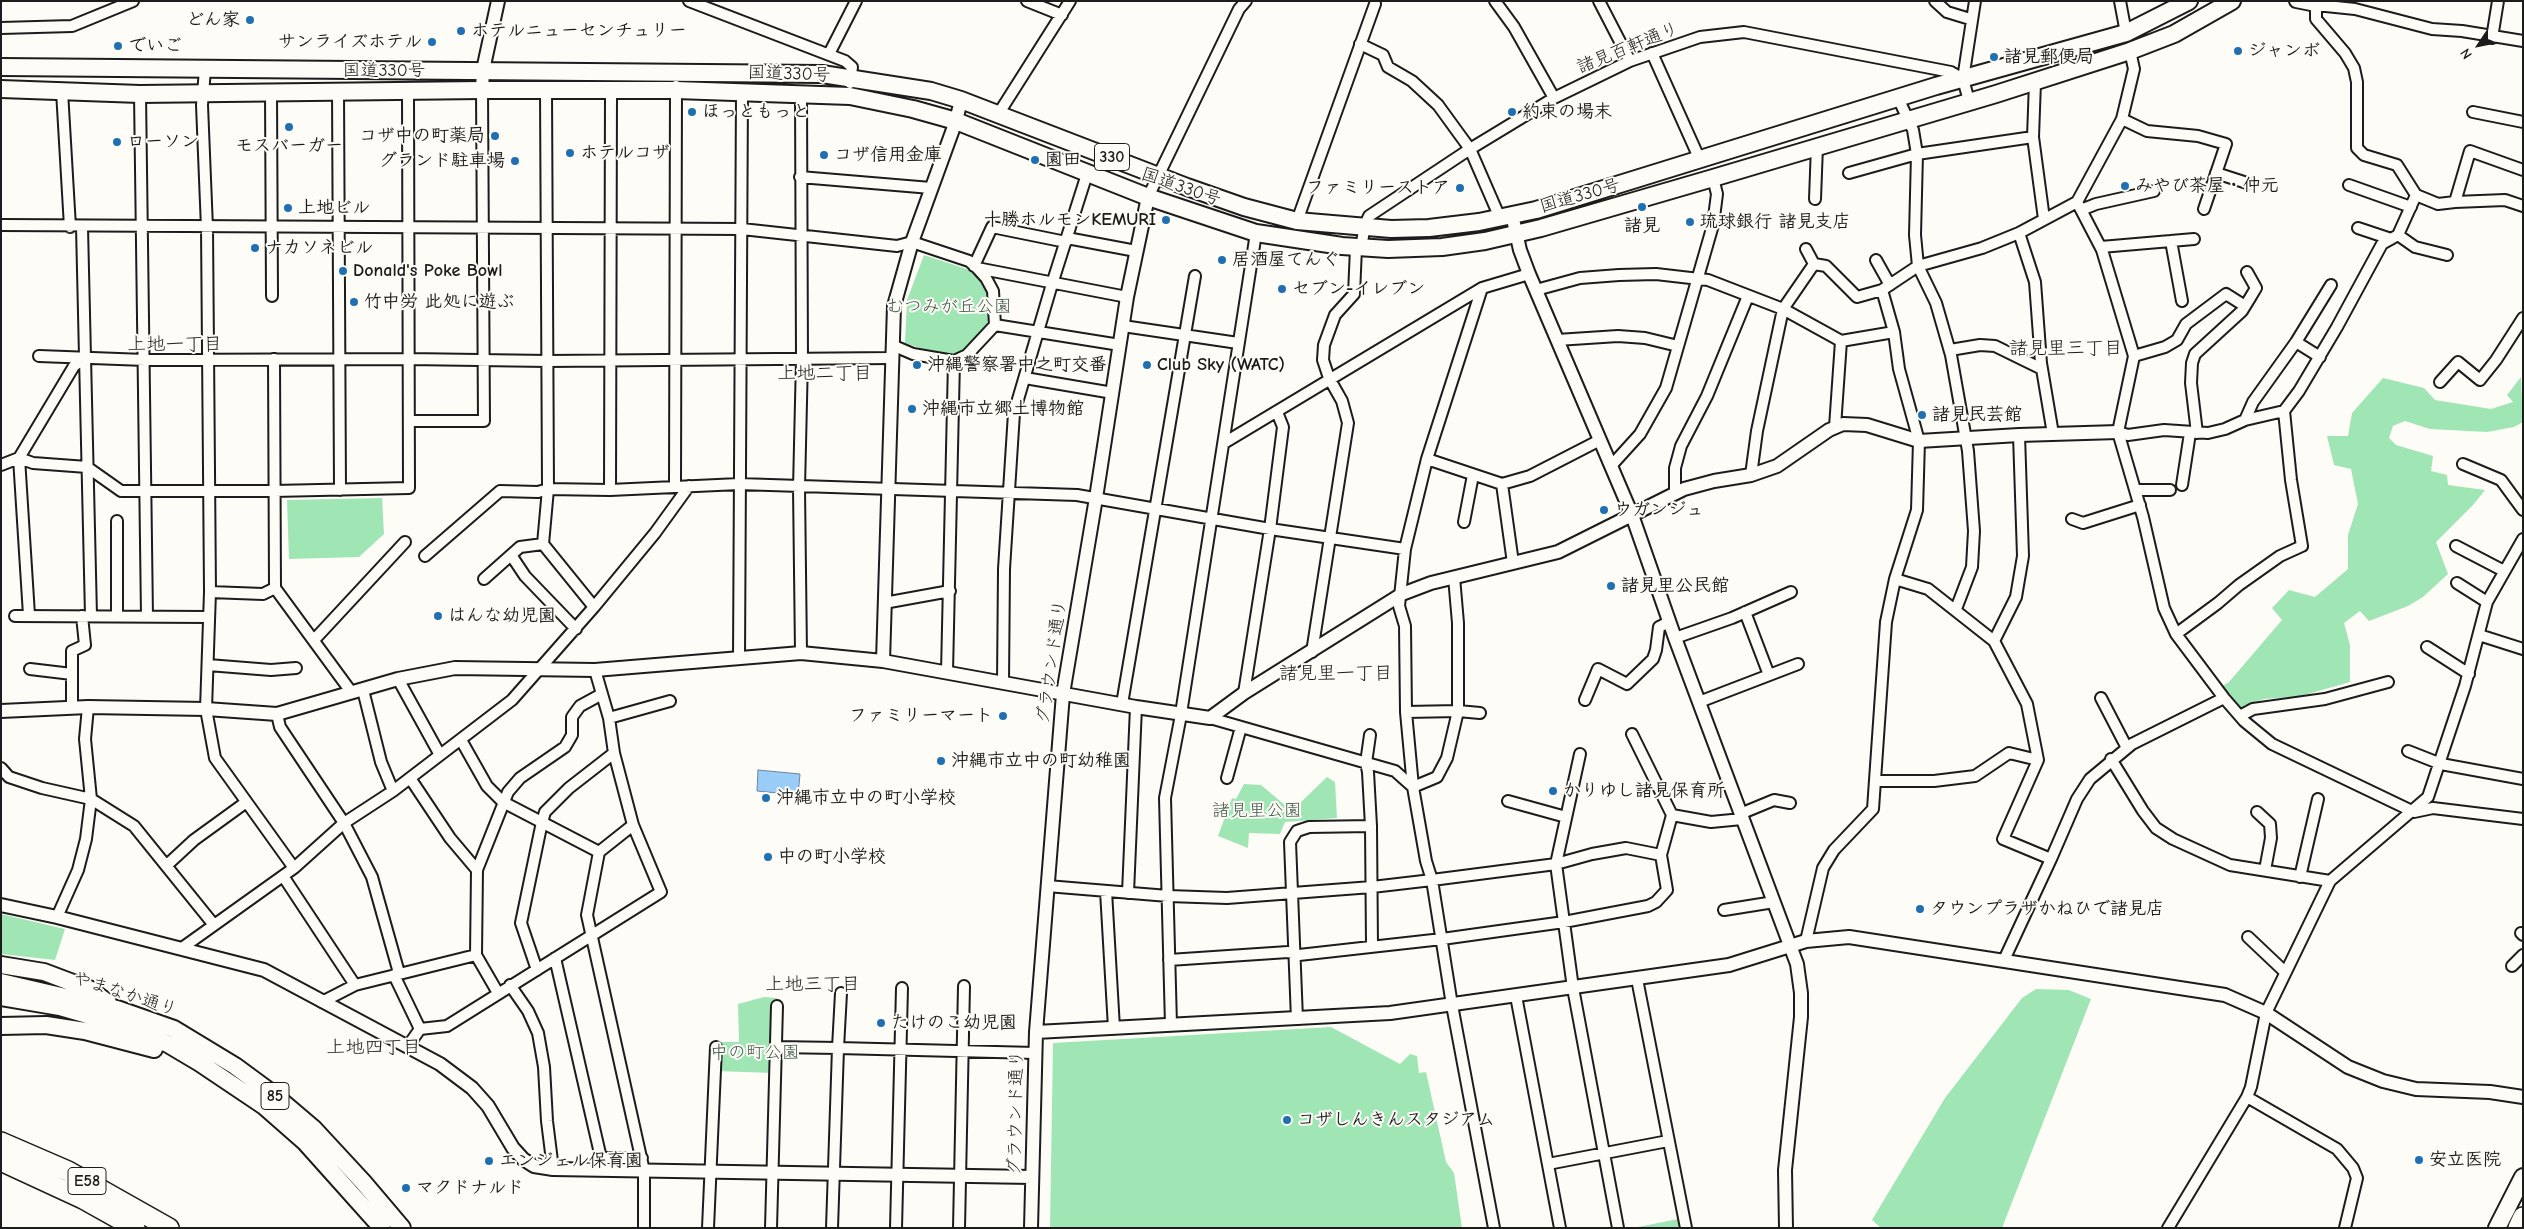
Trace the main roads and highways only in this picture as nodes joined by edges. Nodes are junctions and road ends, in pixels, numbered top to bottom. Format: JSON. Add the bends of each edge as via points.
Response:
{"nodes":[{"id":1,"x":2189,"y":1,"type":"edge"},
{"id":2,"x":2232,"y":1,"type":"edge"},
{"id":3,"x":1,"y":67,"type":"edge"},
{"id":4,"x":1,"y":89,"type":"edge"},
{"id":5,"x":1,"y":965,"type":"edge"},
{"id":6,"x":1,"y":982,"type":"edge"},
{"id":7,"x":1,"y":997,"type":"edge"},
{"id":8,"x":117,"y":1009,"type":"junction"},
{"id":9,"x":1,"y":1026,"type":"edge"},
{"id":10,"x":232,"y":1083,"type":"junction"},
{"id":11,"x":1,"y":1142,"type":"edge"},
{"id":12,"x":1,"y":1161,"type":"edge"},
{"id":13,"x":2523,"y":1177,"type":"edge"},
{"id":14,"x":116,"y":1196,"type":"junction"},
{"id":15,"x":2523,"y":1217,"type":"edge"},
{"id":16,"x":135,"y":1228,"type":"edge"},
{"id":17,"x":169,"y":1228,"type":"edge"},
{"id":18,"x":185,"y":1228,"type":"edge"},
{"id":19,"x":382,"y":1228,"type":"edge"},
{"id":20,"x":402,"y":1228,"type":"edge"},
{"id":21,"x":2497,"y":1228,"type":"edge"},
{"id":22,"x":2518,"y":1228,"type":"edge"}],
"edges":[{"from":1,"to":3,"type":"main road","name":"国道330号","number":"330","via":[[2126,33],[1506,216],[1429,228],[1391,229],[1296,221],[1244,207],[961,100],[931,91],[822,74]]},
{"from":2,"to":4,"type":"main road","name":"国道330号","number":"330","via":[[2174,34],[2035,82],[1516,234],[1442,247],[1359,248],[1256,234],[1087,174],[956,120],[850,96],[676,90],[140,94]]},
{"from":5,"to":8,"type":"main road","via":[[44,972],[89,989]]},
{"from":6,"to":8,"type":"main road","name":"やまなか通り","number":"85"},
{"from":7,"to":10,"type":"main road","name":"やまなか通り","number":"85","via":[[60,1007],[136,1032],[168,1044]]},
{"from":8,"to":20,"type":"main road","name":"やまなか通り","number":"85","via":[[174,1029],[235,1066],[272,1094],[313,1128]]},
{"from":9,"to":10,"type":"main road","via":[[46,1025],[150,1047]]},
{"from":10,"to":19,"type":"main road","name":"やまなか通り","number":"85","via":[[305,1142]]},
{"from":11,"to":14,"type":"highway","number":"E58"},
{"from":12,"to":16,"type":"highway","number":"E58","via":[[83,1199]]},
{"from":13,"to":21,"type":"main road"},
{"from":14,"to":17,"type":"highway","number":"E58"},
{"from":14,"to":18,"type":"highway"},
{"from":15,"to":22,"type":"highway"}]}
